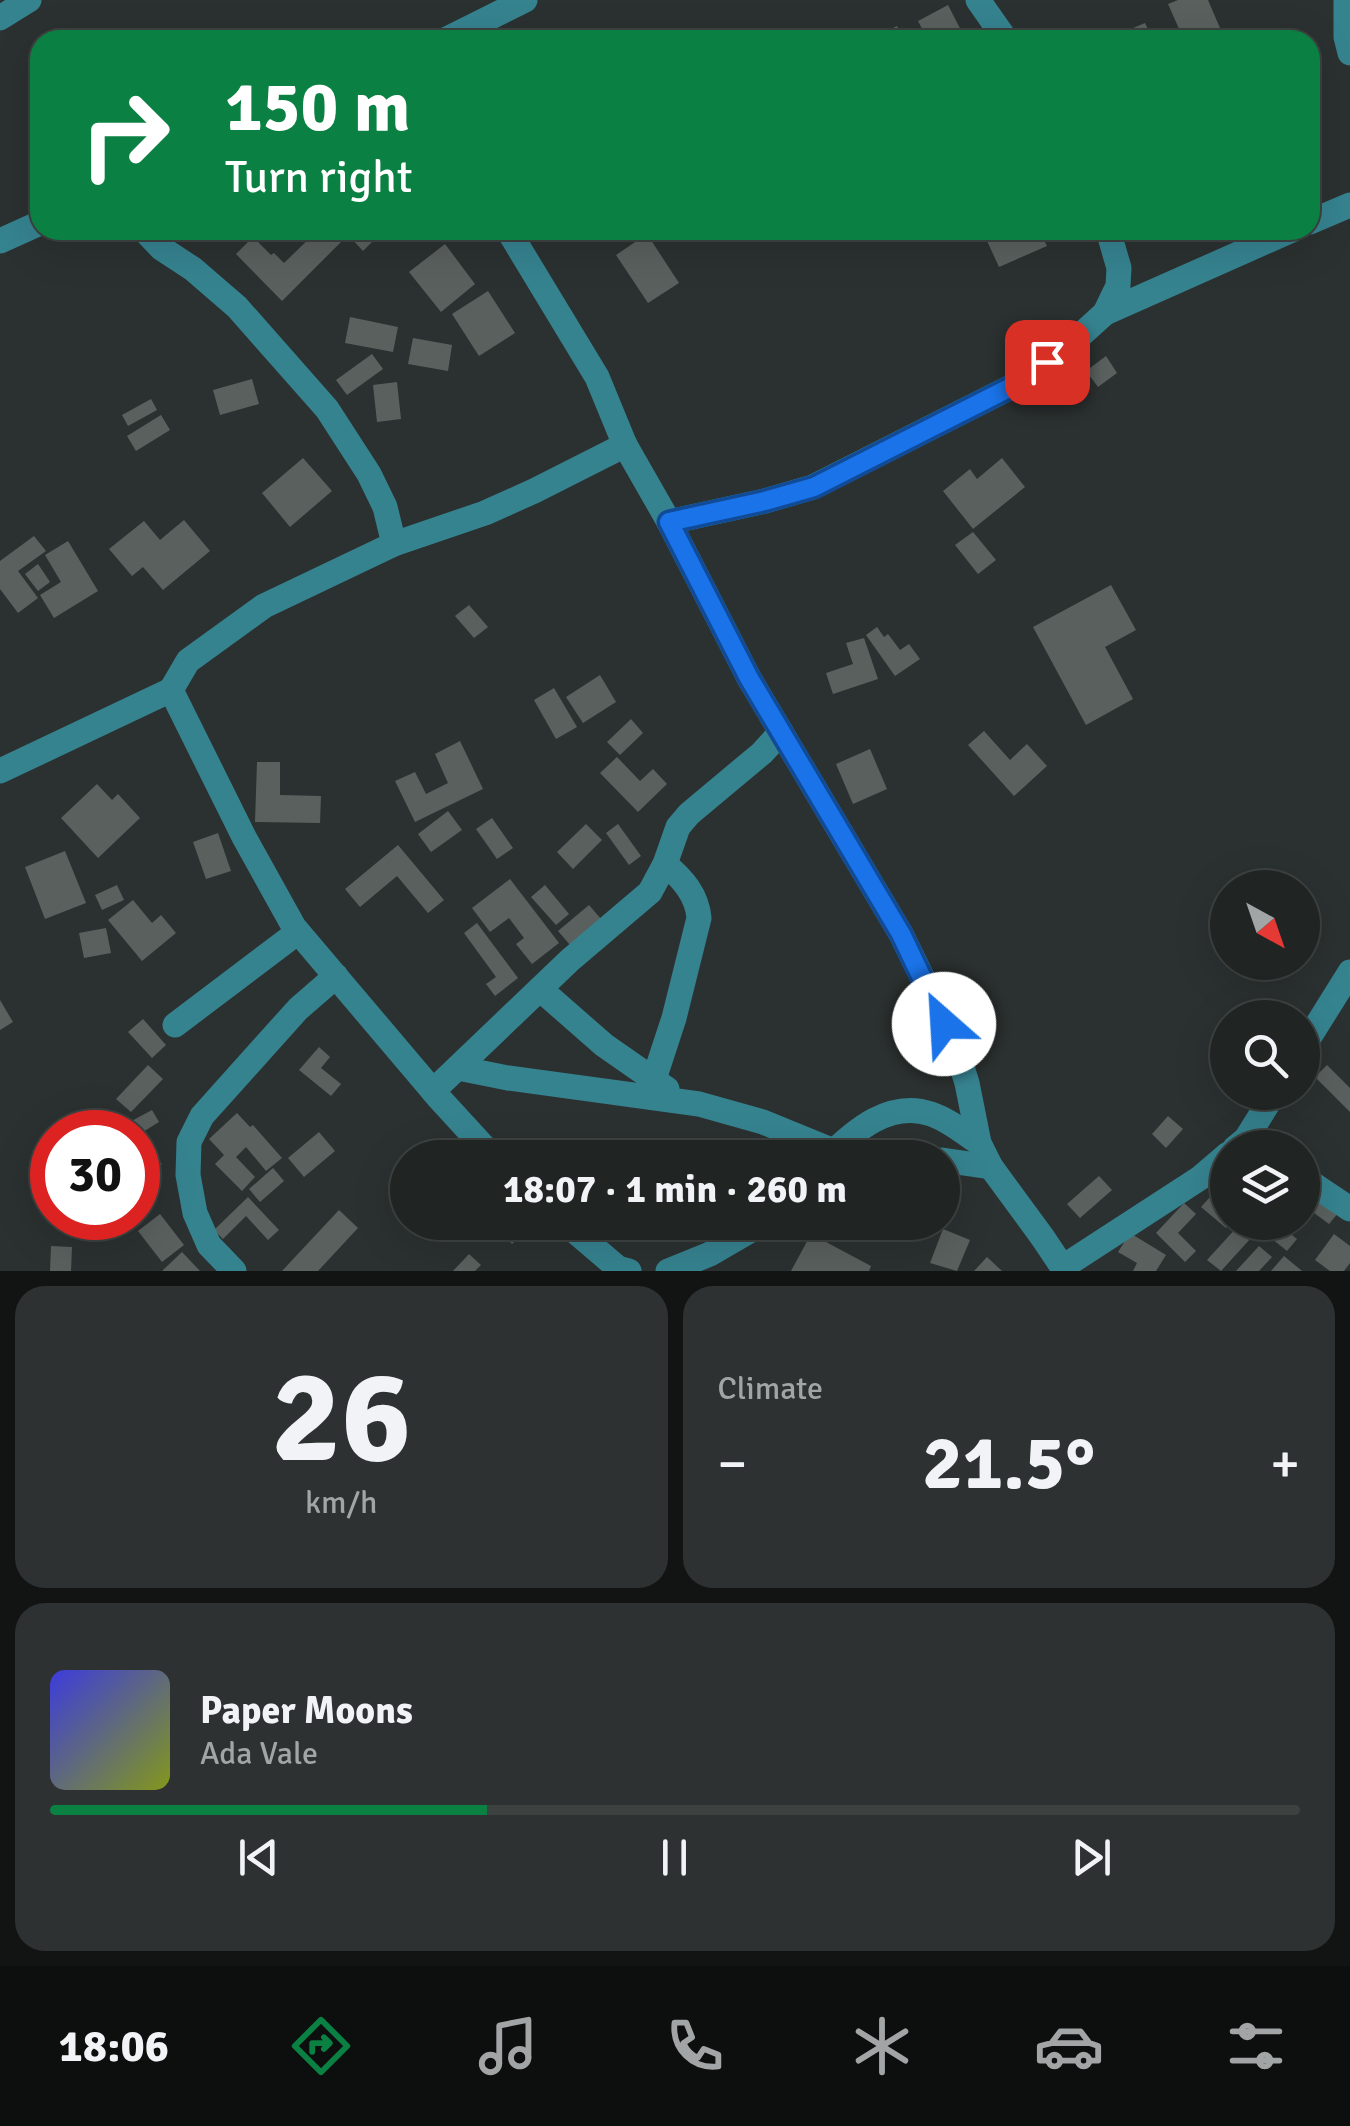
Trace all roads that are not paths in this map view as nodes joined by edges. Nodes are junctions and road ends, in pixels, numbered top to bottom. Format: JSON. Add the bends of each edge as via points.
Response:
{"nodes":[{"id":1,"x":28,"y":0,"type":"edge"},
{"id":2,"x":525,"y":0,"type":"edge"},
{"id":3,"x":978,"y":0,"type":"edge"},
{"id":4,"x":1346,"y":0,"type":"edge"},
{"id":5,"x":0,"y":18,"type":"edge"},
{"id":6,"x":464,"y":30,"type":"edge"},
{"id":7,"x":999,"y":30,"type":"edge"},
{"id":8,"x":1350,"y":53,"type":"edge"},
{"id":9,"x":1350,"y":205,"type":"edge"},
{"id":10,"x":1320,"y":218,"type":"edge"},
{"id":11,"x":30,"y":228,"type":"edge"},
{"id":12,"x":153,"y":240,"type":"edge"},
{"id":13,"x":514,"y":240,"type":"edge"},
{"id":14,"x":1111,"y":240,"type":"edge"},
{"id":15,"x":1269,"y":240,"type":"edge"},
{"id":16,"x":0,"y":241,"type":"edge"},
{"id":17,"x":1105,"y":313,"type":"junction"},
{"id":18,"x":625,"y":446,"type":"junction"},
{"id":19,"x":669,"y":522,"type":"junction"},
{"id":20,"x":394,"y":544,"type":"junction"},
{"id":21,"x":171,"y":690,"type":"junction"},
{"id":22,"x":782,"y":732,"type":"junction"},
{"id":23,"x":0,"y":770,"type":"edge"},
{"id":24,"x":665,"y":864,"type":"junction"},
{"id":25,"x":298,"y":932,"type":"junction"},
{"id":26,"x":1350,"y":972,"type":"edge"},
{"id":27,"x":336,"y":976,"type":"junction"},
{"id":28,"x":540,"y":989,"type":"junction"},
{"id":29,"x":1320,"y":1021,"type":"edge"},
{"id":30,"x":175,"y":1025,"type":"dead end"},
{"id":31,"x":458,"y":1068,"type":"junction"},
{"id":32,"x":654,"y":1079,"type":"junction"},
{"id":33,"x":433,"y":1090,"type":"junction"},
{"id":34,"x":681,"y":1102,"type":"junction"},
{"id":35,"x":478,"y":1140,"type":"edge"},
{"id":36,"x":807,"y":1140,"type":"edge"},
{"id":37,"x":845,"y":1140,"type":"edge"},
{"id":38,"x":980,"y":1143,"type":"junction"},
{"id":39,"x":960,"y":1163,"type":"edge"},
{"id":40,"x":991,"y":1167,"type":"junction"},
{"id":41,"x":1210,"y":1171,"type":"edge"},
{"id":42,"x":1320,"y":1189,"type":"edge"},
{"id":43,"x":1350,"y":1209,"type":"edge"},
{"id":44,"x":585,"y":1240,"type":"edge"},
{"id":45,"x":734,"y":1240,"type":"edge"},
{"id":46,"x":1064,"y":1269,"type":"edge"},
{"id":47,"x":234,"y":1271,"type":"edge"},
{"id":48,"x":629,"y":1271,"type":"edge"},
{"id":49,"x":668,"y":1271,"type":"edge"}],
"edges":[{"from":1,"to":5,"type":"street"},
{"from":2,"to":6,"type":"street"},
{"from":3,"to":7,"type":"street"},
{"from":4,"to":8,"type":"street"},
{"from":9,"to":10,"type":"street"},
{"from":11,"to":16,"type":"street"},
{"from":12,"to":20,"type":"street","via":[[237,307],[328,409],[369,474]]},
{"from":13,"to":18,"type":"street","via":[[597,378]]},
{"from":14,"to":17,"type":"street","via":[[1118,286]]},
{"from":15,"to":17,"type":"street"},
{"from":17,"to":19,"type":"street","via":[[1021,382],[814,487]]},
{"from":18,"to":19,"type":"street"},
{"from":18,"to":20,"type":"street","via":[[486,513]]},
{"from":19,"to":22,"type":"street"},
{"from":20,"to":21,"type":"street","via":[[264,606],[188,661]]},
{"from":21,"to":23,"type":"street"},
{"from":21,"to":25,"type":"street"},
{"from":22,"to":24,"type":"street","via":[[689,814]]},
{"from":22,"to":38,"type":"street","via":[[901,934],[954,1042]]},
{"from":24,"to":28,"type":"street","via":[[650,892]]},
{"from":24,"to":32,"type":"street","via":[[688,887],[699,918]]},
{"from":25,"to":27,"type":"street"},
{"from":25,"to":30,"type":"street"},
{"from":26,"to":29,"type":"street"},
{"from":27,"to":33,"type":"street"},
{"from":27,"to":47,"type":"street","via":[[202,1116],[189,1142],[195,1213],[209,1244]]},
{"from":28,"to":31,"type":"street"},
{"from":28,"to":32,"type":"street","via":[[604,1046]]},
{"from":31,"to":33,"type":"street"},
{"from":31,"to":34,"type":"street"},
{"from":32,"to":34,"type":"street"},
{"from":33,"to":35,"type":"street"},
{"from":34,"to":36,"type":"street","via":[[738,1113]]},
{"from":37,"to":38,"type":"street","via":[[874,1119],[906,1109],[932,1114]]},
{"from":38,"to":40,"type":"street"},
{"from":39,"to":40,"type":"street"},
{"from":40,"to":46,"type":"street"},
{"from":41,"to":46,"type":"street"},
{"from":42,"to":43,"type":"street"},
{"from":44,"to":48,"type":"street"},
{"from":45,"to":49,"type":"street"}]}
